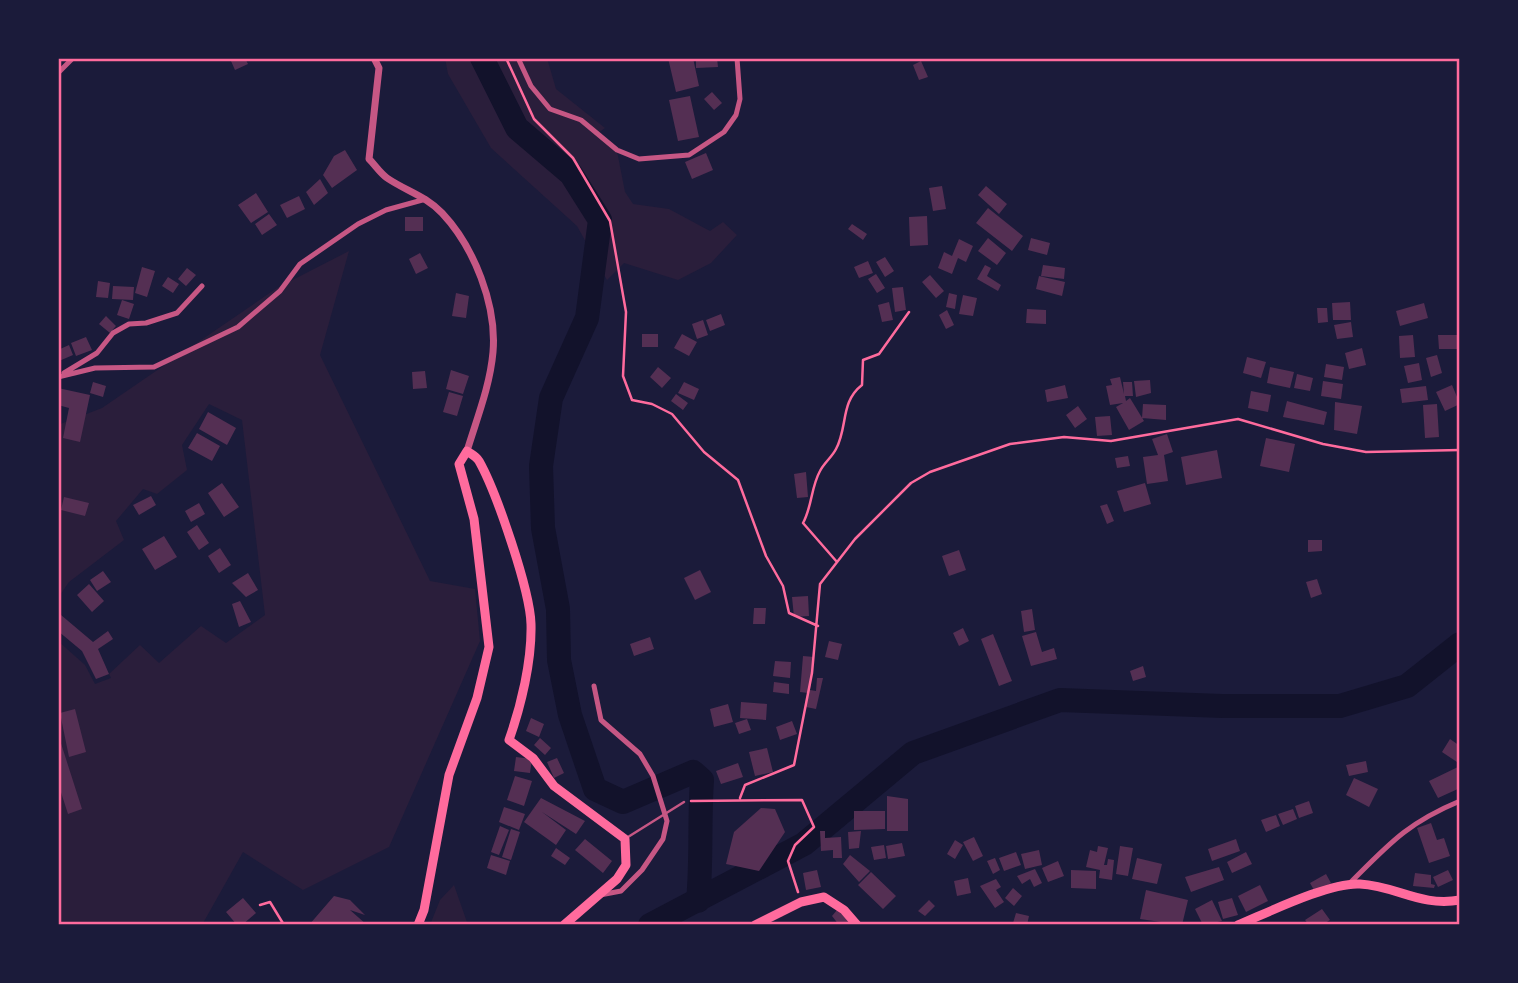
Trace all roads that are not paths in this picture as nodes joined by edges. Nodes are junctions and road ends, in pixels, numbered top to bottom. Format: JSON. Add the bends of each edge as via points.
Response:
{"nodes":[{"id":1,"x":73,"y":58,"type":"edge"},
{"id":2,"x":374,"y":58,"type":"edge"},
{"id":3,"x":519,"y":58,"type":"edge"},
{"id":4,"x":737,"y":58,"type":"edge"},
{"id":5,"x":58,"y":74,"type":"edge"},
{"id":6,"x":426,"y":199,"type":"junction"},
{"id":7,"x":202,"y":286,"type":"dead end"},
{"id":8,"x":58,"y":377,"type":"edge"},
{"id":9,"x":467,"y":451,"type":"junction"},
{"id":10,"x":594,"y":686,"type":"dead end"},
{"id":11,"x":1460,"y":800,"type":"edge"},
{"id":12,"x":684,"y":802,"type":"road end"},
{"id":13,"x":625,"y":839,"type":"junction"},
{"id":14,"x":1349,"y":884,"type":"junction"},
{"id":15,"x":596,"y":896,"type":"junction"},
{"id":16,"x":1460,"y":900,"type":"edge"},
{"id":17,"x":418,"y":925,"type":"edge"},
{"id":18,"x":564,"y":925,"type":"edge"},
{"id":19,"x":755,"y":925,"type":"edge"},
{"id":20,"x":858,"y":925,"type":"edge"},
{"id":21,"x":1238,"y":925,"type":"edge"}],
"edges":[{"from":1,"to":5,"type":"street"},
{"from":2,"to":6,"type":"street","via":[[379,68],[369,159],[386,177]]},
{"from":3,"to":4,"type":"street","via":[[531,86],[550,109],[581,120],[617,150],[639,159],[689,155],[724,132],[740,99]]},
{"from":6,"to":8,"type":"street","via":[[358,224],[300,264],[280,291],[239,327],[154,367],[94,368]]},
{"from":6,"to":9,"type":"street","via":[[443,214],[468,250],[493,323],[486,391]]},
{"from":7,"to":8,"type":"street","via":[[177,313],[129,324],[113,333],[97,353]]},
{"from":9,"to":13,"type":"main road","via":[[478,457],[490,486],[515,557],[531,624],[521,705],[509,740],[533,758],[554,786]]},
{"from":9,"to":17,"type":"main road","via":[[458,464],[474,519],[489,647],[477,698],[449,775]]},
{"from":10,"to":15,"type":"street","via":[[601,720],[640,754],[653,776],[667,821],[663,839],[642,870],[621,891]]},
{"from":11,"to":14,"type":"street","via":[[1403,830]]},
{"from":12,"to":13,"type":"lane"},
{"from":13,"to":15,"type":"main road","via":[[626,864],[617,879]]},
{"from":14,"to":16,"type":"main road","via":[[1378,887],[1420,901]]},
{"from":14,"to":21,"type":"main road"},
{"from":15,"to":18,"type":"main road"},
{"from":19,"to":20,"type":"main road","via":[[801,902],[824,897]]}]}
